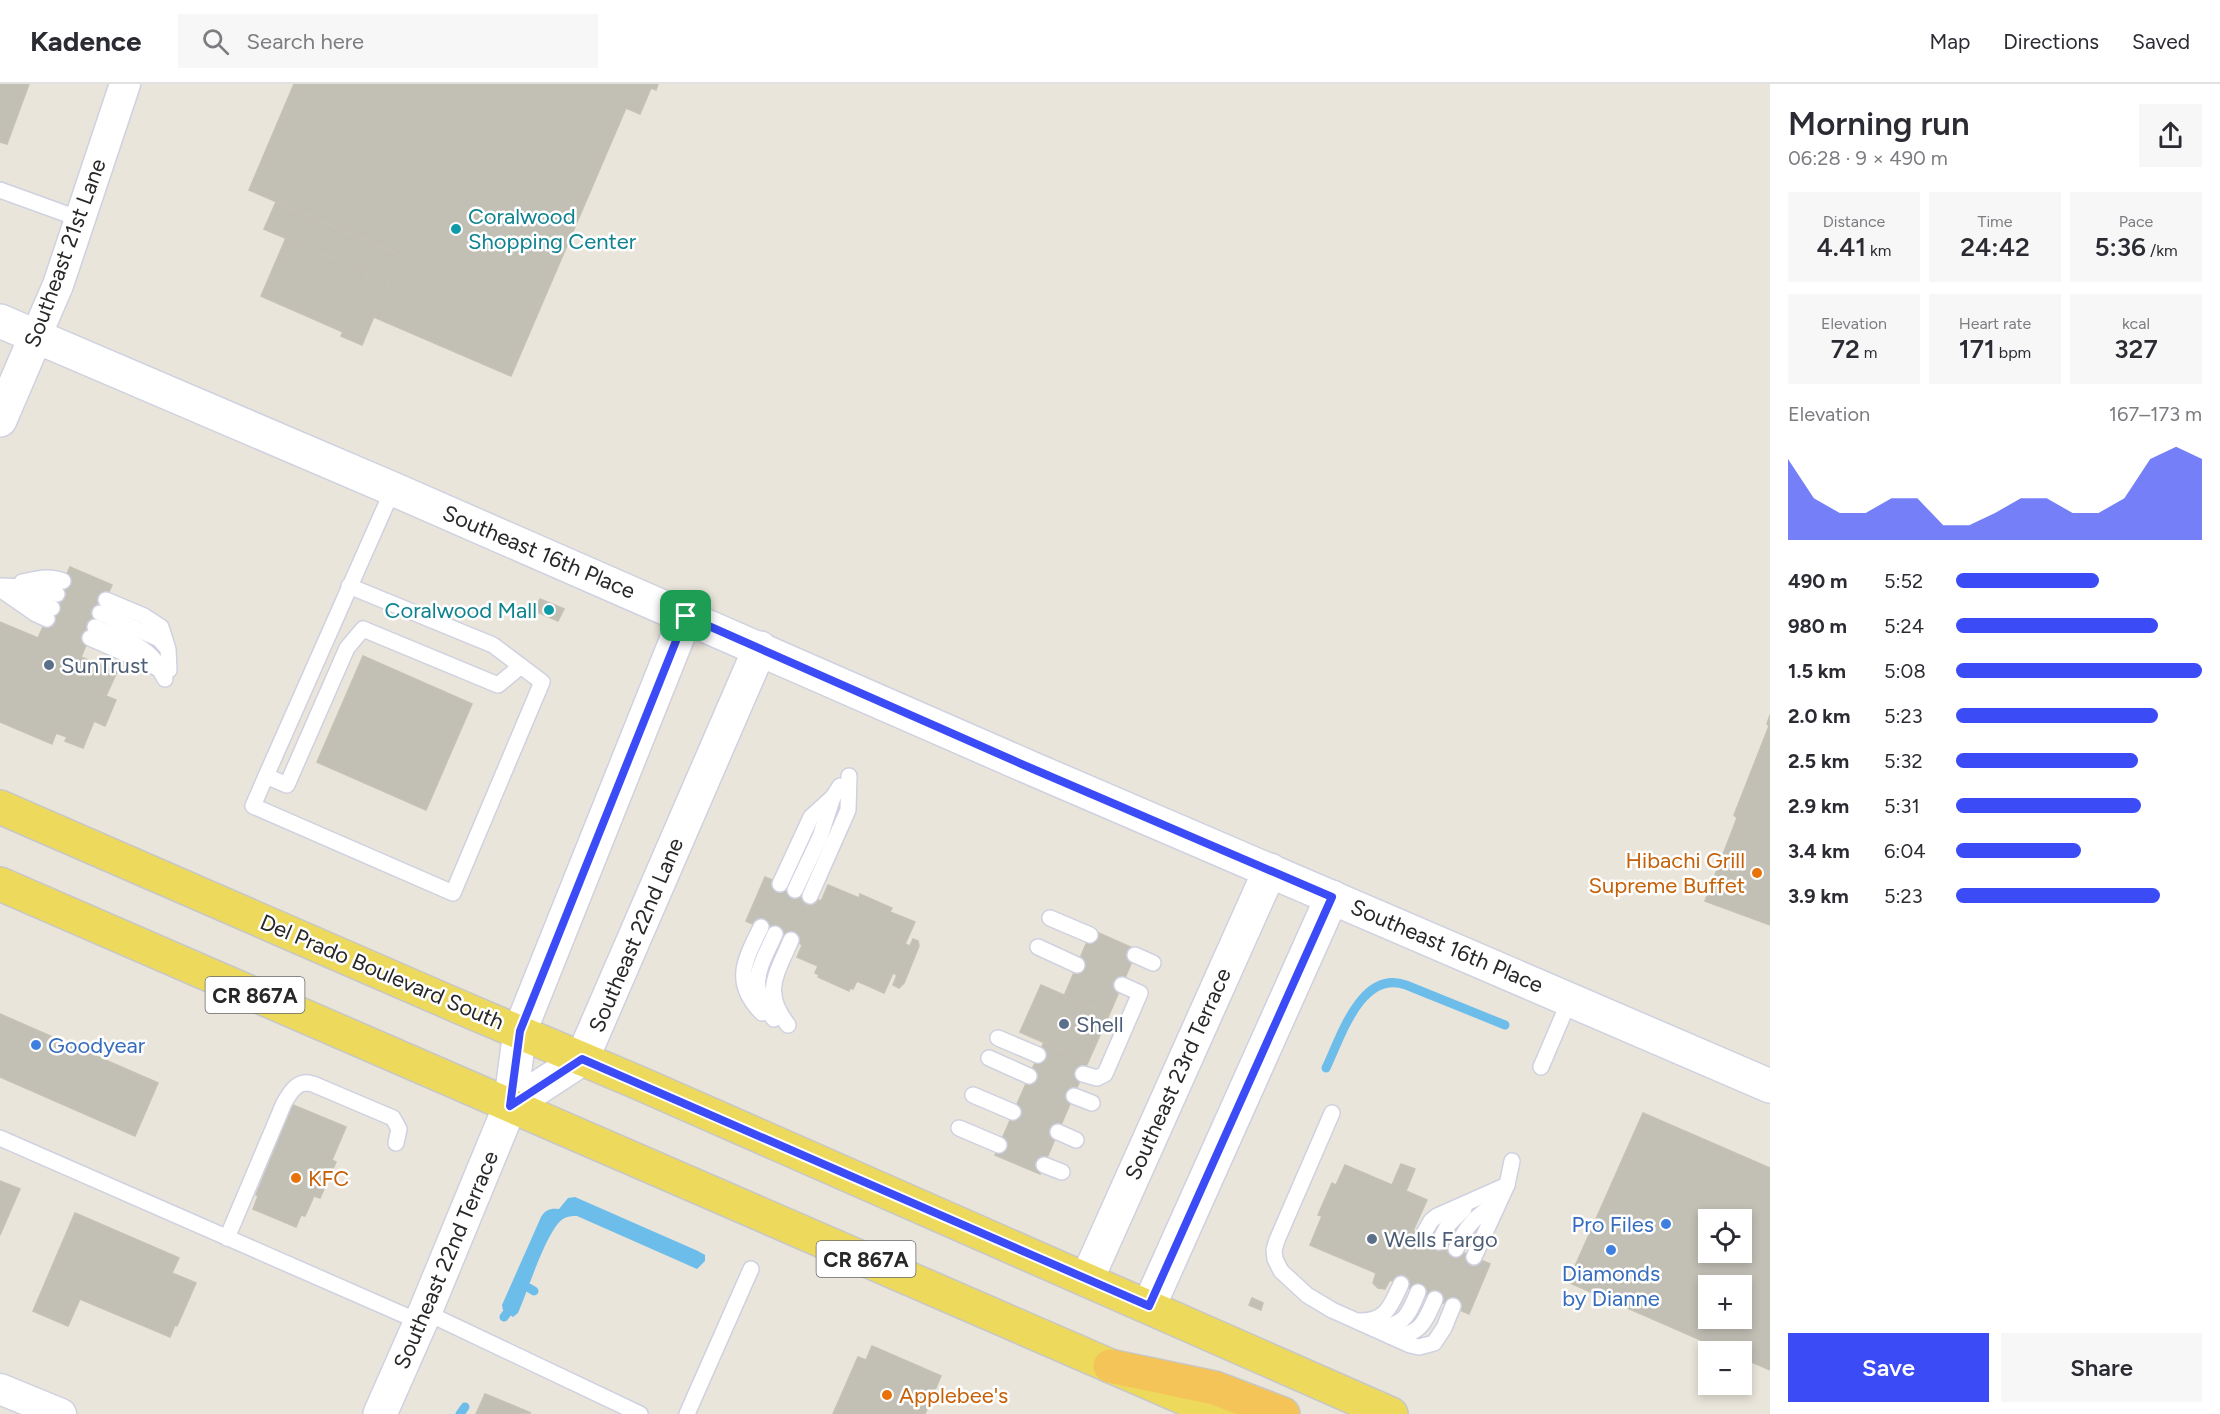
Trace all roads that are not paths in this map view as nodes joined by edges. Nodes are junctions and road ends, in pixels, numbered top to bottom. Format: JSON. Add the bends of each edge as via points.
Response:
{"nodes":[{"id":1,"x":125,"y":84,"type":"edge"},
{"id":2,"x":0,"y":190,"type":"edge"},
{"id":3,"x":80,"y":219,"type":"junction"},
{"id":4,"x":0,"y":321,"type":"edge"},
{"id":5,"x":36,"y":336,"type":"junction"},
{"id":6,"x":0,"y":420,"type":"edge"},
{"id":7,"x":393,"y":489,"type":"junction"},
{"id":8,"x":349,"y":586,"type":"junction"},
{"id":9,"x":4,"y":588,"type":"edge"},
{"id":10,"x":686,"y":616,"type":"junction"},
{"id":11,"x":760,"y":648,"type":"junction"},
{"id":12,"x":521,"y":666,"type":"junction"},
{"id":13,"x":165,"y":673,"type":"joint"},
{"id":14,"x":266,"y":776,"type":"junction"},
{"id":15,"x":841,"y":786,"type":"junction"},
{"id":16,"x":0,"y":807,"type":"edge"},
{"id":17,"x":1269,"y":870,"type":"junction"},
{"id":18,"x":0,"y":884,"type":"edge"},
{"id":19,"x":780,"y":884,"type":"dead end"},
{"id":20,"x":795,"y":890,"type":"dead end"},
{"id":21,"x":810,"y":896,"type":"dead end"},
{"id":22,"x":1332,"y":897,"type":"junction"},
{"id":23,"x":1050,"y":918,"type":"dead end"},
{"id":24,"x":760,"y":927,"type":"dead end"},
{"id":25,"x":775,"y":934,"type":"dead end"},
{"id":26,"x":1090,"y":935,"type":"dead end"},
{"id":27,"x":791,"y":940,"type":"dead end"},
{"id":28,"x":1038,"y":947,"type":"dead end"},
{"id":29,"x":1135,"y":955,"type":"dead end"},
{"id":30,"x":1153,"y":963,"type":"dead end"},
{"id":31,"x":1077,"y":964,"type":"dead end"},
{"id":32,"x":1122,"y":985,"type":"dead end"},
{"id":33,"x":1570,"y":999,"type":"junction"},
{"id":34,"x":775,"y":1019,"type":"junction"},
{"id":35,"x":520,"y":1031,"type":"junction"},
{"id":36,"x":998,"y":1038,"type":"dead end"},
{"id":37,"x":1038,"y":1055,"type":"dead end"},
{"id":38,"x":989,"y":1058,"type":"dead end"},
{"id":39,"x":582,"y":1059,"type":"junction"},
{"id":40,"x":1541,"y":1068,"type":"dead end"},
{"id":41,"x":1083,"y":1074,"type":"dead end"},
{"id":42,"x":1029,"y":1076,"type":"dead end"},
{"id":43,"x":1770,"y":1086,"type":"edge"},
{"id":44,"x":973,"y":1095,"type":"dead end"},
{"id":45,"x":1074,"y":1096,"type":"dead end"},
{"id":46,"x":1092,"y":1103,"type":"dead end"},
{"id":47,"x":510,"y":1106,"type":"junction"},
{"id":48,"x":1013,"y":1112,"type":"dead end"},
{"id":49,"x":1332,"y":1113,"type":"dead end"},
{"id":50,"x":959,"y":1128,"type":"dead end"},
{"id":51,"x":1058,"y":1132,"type":"dead end"},
{"id":52,"x":0,"y":1138,"type":"edge"},
{"id":53,"x":1076,"y":1140,"type":"dead end"},
{"id":54,"x":396,"y":1143,"type":"dead end"},
{"id":55,"x":999,"y":1145,"type":"dead end"},
{"id":56,"x":1512,"y":1161,"type":"dead end"},
{"id":57,"x":1044,"y":1165,"type":"dead end"},
{"id":58,"x":1062,"y":1172,"type":"dead end"},
{"id":59,"x":1507,"y":1185,"type":"junction"},
{"id":60,"x":1498,"y":1202,"type":"junction"},
{"id":61,"x":1470,"y":1203,"type":"junction"},
{"id":62,"x":1423,"y":1235,"type":"dead end"},
{"id":63,"x":227,"y":1238,"type":"junction"},
{"id":64,"x":1440,"y":1242,"type":"dead end"},
{"id":65,"x":1456,"y":1249,"type":"dead end"},
{"id":66,"x":1474,"y":1257,"type":"dead end"},
{"id":67,"x":751,"y":1269,"type":"dead end"},
{"id":68,"x":1087,"y":1279,"type":"junction"},
{"id":69,"x":1401,"y":1284,"type":"dead end"},
{"id":70,"x":1418,"y":1292,"type":"dead end"},
{"id":71,"x":1434,"y":1299,"type":"dead end"},
{"id":72,"x":1149,"y":1306,"type":"junction"},
{"id":73,"x":1453,"y":1306,"type":"dead end"},
{"id":74,"x":422,"y":1317,"type":"junction"},
{"id":75,"x":1355,"y":1320,"type":"junction"},
{"id":76,"x":1373,"y":1328,"type":"junction"},
{"id":77,"x":1390,"y":1336,"type":"junction"},
{"id":78,"x":1110,"y":1366,"type":"junction"},
{"id":79,"x":0,"y":1389,"type":"edge"},
{"id":80,"x":61,"y":1414,"type":"edge"},
{"id":81,"x":380,"y":1414,"type":"edge"},
{"id":82,"x":640,"y":1414,"type":"edge"},
{"id":83,"x":687,"y":1414,"type":"edge"},
{"id":84,"x":1221,"y":1414,"type":"edge"},
{"id":85,"x":1283,"y":1414,"type":"edge"},
{"id":86,"x":1391,"y":1414,"type":"edge"}],
"edges":[{"from":1,"to":3,"type":"street","name":"Southeast 21st Lane"},
{"from":2,"to":3,"type":"lane"},
{"from":3,"to":5,"type":"street","name":"Southeast 21st Lane"},
{"from":4,"to":5,"type":"street","name":"Southeast 16th Place"},
{"from":5,"to":6,"type":"street","name":"Southeast 21st Lane"},
{"from":5,"to":7,"type":"street","name":"Southeast 16th Place"},
{"from":7,"to":8,"type":"lane"},
{"from":7,"to":10,"type":"street","name":"Southeast 16th Place"},
{"from":8,"to":12,"type":"lane","via":[[493,645]]},
{"from":8,"to":14,"type":"lane"},
{"from":9,"to":9,"type":"lane","via":[[36,614],[55,601],[56,578]]},
{"from":10,"to":11,"type":"street","name":"Southeast 16th Place"},
{"from":10,"to":35,"type":"street"},
{"from":11,"to":17,"type":"street","name":"Southeast 16th Place"},
{"from":11,"to":39,"type":"street","name":"Southeast 22nd Lane"},
{"from":12,"to":14,"type":"lane","via":[[498,685],[363,629],[347,648],[287,785]]},
{"from":12,"to":14,"type":"lane","via":[[542,682],[453,893],[253,806]]},
{"from":13,"to":13,"type":"lane","via":[[168,649],[159,639],[98,619],[147,653]]},
{"from":15,"to":19,"type":"lane","via":[[811,817]]},
{"from":15,"to":20,"type":"lane"},
{"from":15,"to":21,"type":"lane","via":[[848,810]]},
{"from":16,"to":35,"type":"main road","name":"Del Prado Boulevard South"},
{"from":17,"to":22,"type":"street","name":"Southeast 16th Place"},
{"from":17,"to":68,"type":"street","name":"Southeast 23rd Terrace"},
{"from":18,"to":47,"type":"main road","number":"CR 867A"},
{"from":22,"to":33,"type":"street","name":"Southeast 16th Place"},
{"from":22,"to":72,"type":"street"},
{"from":23,"to":26,"type":"lane"},
{"from":24,"to":34,"type":"lane","via":[[747,959],[744,987],[747,995]]},
{"from":25,"to":34,"type":"lane","via":[[757,985],[762,1002]]},
{"from":27,"to":34,"type":"lane","via":[[773,988]]},
{"from":28,"to":31,"type":"lane"},
{"from":29,"to":30,"type":"lane"},
{"from":32,"to":41,"type":"lane","via":[[1140,993],[1105,1074],[1097,1078]]},
{"from":33,"to":40,"type":"lane"},
{"from":33,"to":43,"type":"street","name":"Southeast 16th Place"},
{"from":35,"to":39,"type":"main road","name":"Del Prado Boulevard South"},
{"from":35,"to":47,"type":"street"},
{"from":36,"to":37,"type":"lane"},
{"from":38,"to":42,"type":"lane"},
{"from":39,"to":47,"type":"street","name":"Southeast 22nd Lane"},
{"from":39,"to":68,"type":"main road","name":"Del Prado Boulevard South"},
{"from":44,"to":48,"type":"lane"},
{"from":45,"to":46,"type":"lane"},
{"from":47,"to":74,"type":"street","name":"Southeast 22nd Terrace"},
{"from":47,"to":78,"type":"main road","number":"CR 867A"},
{"from":49,"to":75,"type":"lane","via":[[1274,1250],[1281,1271],[1295,1286]]},
{"from":50,"to":55,"type":"lane"},
{"from":51,"to":53,"type":"lane"},
{"from":52,"to":63,"type":"lane"},
{"from":54,"to":63,"type":"lane","via":[[399,1128],[393,1118],[313,1084],[300,1083],[284,1103]]},
{"from":56,"to":59,"type":"lane"},
{"from":57,"to":58,"type":"lane"},
{"from":59,"to":60,"type":"lane"},
{"from":59,"to":61,"type":"lane"},
{"from":60,"to":65,"type":"lane","via":[[1476,1216]]},
{"from":60,"to":66,"type":"lane"},
{"from":61,"to":62,"type":"lane","via":[[1437,1216]]},
{"from":61,"to":64,"type":"lane","via":[[1448,1225]]},
{"from":63,"to":74,"type":"lane"},
{"from":67,"to":83,"type":"lane"},
{"from":68,"to":72,"type":"main road","name":"Del Prado Boulevard South"},
{"from":69,"to":75,"type":"lane","via":[[1386,1312],[1371,1321]]},
{"from":70,"to":76,"type":"lane","via":[[1404,1320]]},
{"from":71,"to":77,"type":"lane","via":[[1419,1329],[1404,1336]]},
{"from":72,"to":86,"type":"main road","name":"Del Prado Boulevard South"},
{"from":73,"to":77,"type":"lane","via":[[1434,1343],[1419,1347]]},
{"from":74,"to":81,"type":"street","name":"Southeast 22nd Terrace"},
{"from":74,"to":82,"type":"lane"},
{"from":75,"to":76,"type":"lane"},
{"from":76,"to":77,"type":"lane"},
{"from":78,"to":84,"type":"main road","number":"CR 867A"},
{"from":78,"to":85,"type":"highway","via":[[1215,1388]]},
{"from":79,"to":80,"type":"street"}]}
